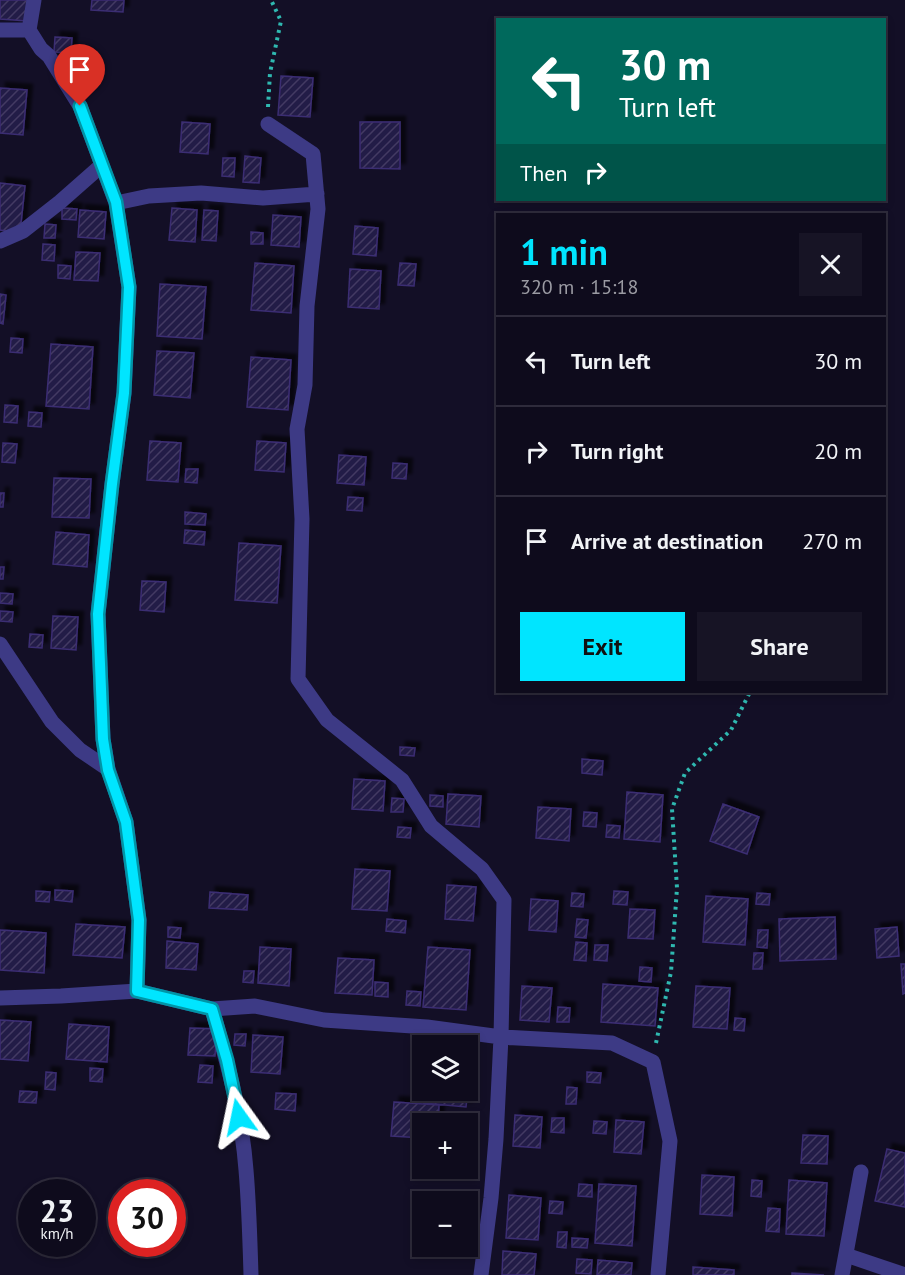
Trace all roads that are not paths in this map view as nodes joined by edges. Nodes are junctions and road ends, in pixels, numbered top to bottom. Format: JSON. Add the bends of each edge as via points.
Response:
{"nodes":[{"id":1,"x":34,"y":0,"type":"edge"},
{"id":2,"x":0,"y":30,"type":"edge"},
{"id":3,"x":29,"y":30,"type":"junction"},
{"id":4,"x":268,"y":124,"type":"road end"},
{"id":5,"x":102,"y":165,"type":"junction"},
{"id":6,"x":317,"y":194,"type":"junction"},
{"id":7,"x":116,"y":202,"type":"junction"},
{"id":8,"x":0,"y":241,"type":"edge"},
{"id":9,"x":0,"y":644,"type":"edge"},
{"id":10,"x":108,"y":770,"type":"junction"},
{"id":11,"x":137,"y":991,"type":"junction"},
{"id":12,"x":0,"y":998,"type":"edge"},
{"id":13,"x":212,"y":1009,"type":"junction"},
{"id":14,"x":501,"y":1037,"type":"junction"},
{"id":15,"x":861,"y":1172,"type":"dead end"},
{"id":16,"x":846,"y":1255,"type":"junction"},
{"id":17,"x":251,"y":1275,"type":"edge"},
{"id":18,"x":481,"y":1275,"type":"edge"},
{"id":19,"x":658,"y":1275,"type":"edge"},
{"id":20,"x":842,"y":1275,"type":"edge"},
{"id":21,"x":905,"y":1275,"type":"edge"}],
"edges":[{"from":1,"to":3,"type":"street"},
{"from":2,"to":3,"type":"street"},
{"from":3,"to":5,"type":"street","via":[[80,106]]},
{"from":4,"to":6,"type":"street","via":[[313,154]]},
{"from":5,"to":7,"type":"street"},
{"from":5,"to":8,"type":"street","via":[[23,231]]},
{"from":6,"to":7,"type":"street","via":[[263,198],[201,193],[149,195]]},
{"from":6,"to":14,"type":"street","via":[[305,385],[297,429],[302,519],[298,679],[327,720],[402,780],[431,826],[482,869],[504,900]]},
{"from":7,"to":10,"type":"street","via":[[129,287],[124,393],[98,614],[103,739]]},
{"from":9,"to":10,"type":"street","via":[[52,722],[80,750]]},
{"from":10,"to":11,"type":"street","via":[[126,822],[139,920]]},
{"from":11,"to":12,"type":"street"},
{"from":11,"to":13,"type":"street"},
{"from":13,"to":14,"type":"street","via":[[255,1006],[324,1020]]},
{"from":13,"to":17,"type":"street","via":[[239,1117],[246,1169]]},
{"from":14,"to":18,"type":"street","via":[[496,1139]]},
{"from":14,"to":19,"type":"street","via":[[612,1043],[653,1062],[669,1141]]},
{"from":15,"to":16,"type":"street"},
{"from":16,"to":20,"type":"street"},
{"from":16,"to":21,"type":"street"}]}
